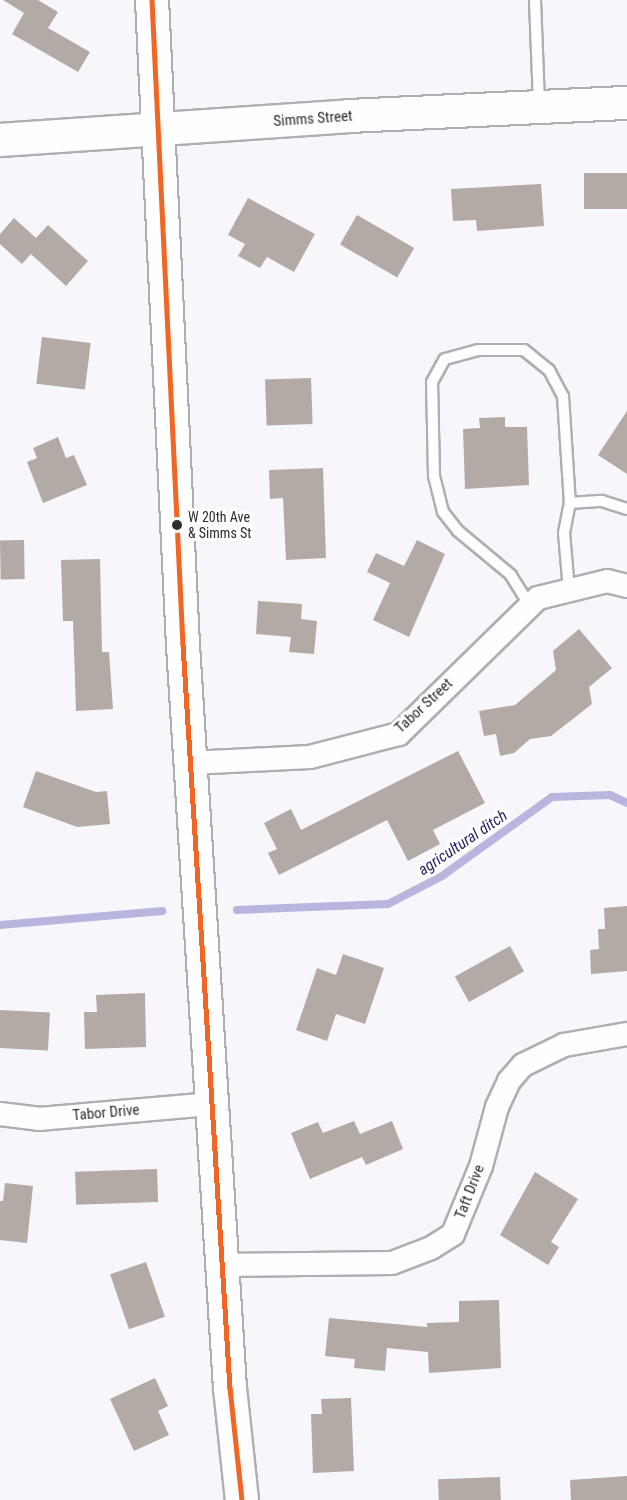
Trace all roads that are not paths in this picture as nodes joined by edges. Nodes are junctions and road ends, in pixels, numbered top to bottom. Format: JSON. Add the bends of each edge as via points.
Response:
{"nodes":[{"id":1,"x":152,"y":0,"type":"edge"},
{"id":2,"x":535,"y":0,"type":"edge"},
{"id":3,"x":627,"y":103,"type":"edge"},
{"id":4,"x":539,"y":107,"type":"junction"},
{"id":5,"x":159,"y":130,"type":"junction"},
{"id":6,"x":0,"y":140,"type":"edge"},
{"id":7,"x":570,"y":503,"type":"junction"},
{"id":8,"x":627,"y":509,"type":"edge"},
{"id":9,"x":627,"y":586,"type":"edge"},
{"id":10,"x":569,"y":590,"type":"junction"},
{"id":11,"x":530,"y":606,"type":"junction"},
{"id":12,"x":190,"y":762,"type":"junction"},
{"id":13,"x":627,"y":1034,"type":"edge"},
{"id":14,"x":212,"y":1104,"type":"junction"},
{"id":15,"x":0,"y":1114,"type":"edge"},
{"id":16,"x":221,"y":1265,"type":"junction"},
{"id":17,"x":242,"y":1500,"type":"edge"}],
"edges":[{"from":1,"to":5,"type":"street"},
{"from":2,"to":4,"type":"lane"},
{"from":3,"to":4,"type":"street","name":"Simms Street"},
{"from":4,"to":5,"type":"street","name":"Simms Street"},
{"from":5,"to":6,"type":"street","name":"Simms Street"},
{"from":5,"to":12,"type":"street"},
{"from":7,"to":8,"type":"lane","via":[[602,501]]},
{"from":7,"to":10,"type":"lane","via":[[564,533]]},
{"from":7,"to":11,"type":"lane","via":[[563,396],[549,370],[524,350],[478,350],[445,359],[432,382],[435,476],[443,512],[458,531],[511,575]]},
{"from":9,"to":10,"type":"street","name":"Tabor Street","via":[[607,580]]},
{"from":10,"to":11,"type":"street","name":"Tabor Street","via":[[538,598]]},
{"from":11,"to":12,"type":"street","name":"Tabor Street","via":[[399,734],[310,757]]},
{"from":12,"to":14,"type":"street"},
{"from":13,"to":16,"type":"street","name":"Taft Drive","via":[[564,1045],[523,1065],[509,1081],[497,1107],[481,1166],[453,1234],[431,1248],[392,1263]]},
{"from":14,"to":15,"type":"street","name":"Tabor Drive","via":[[39,1119]]},
{"from":14,"to":16,"type":"street"},
{"from":16,"to":17,"type":"street","via":[[234,1453]]}]}
